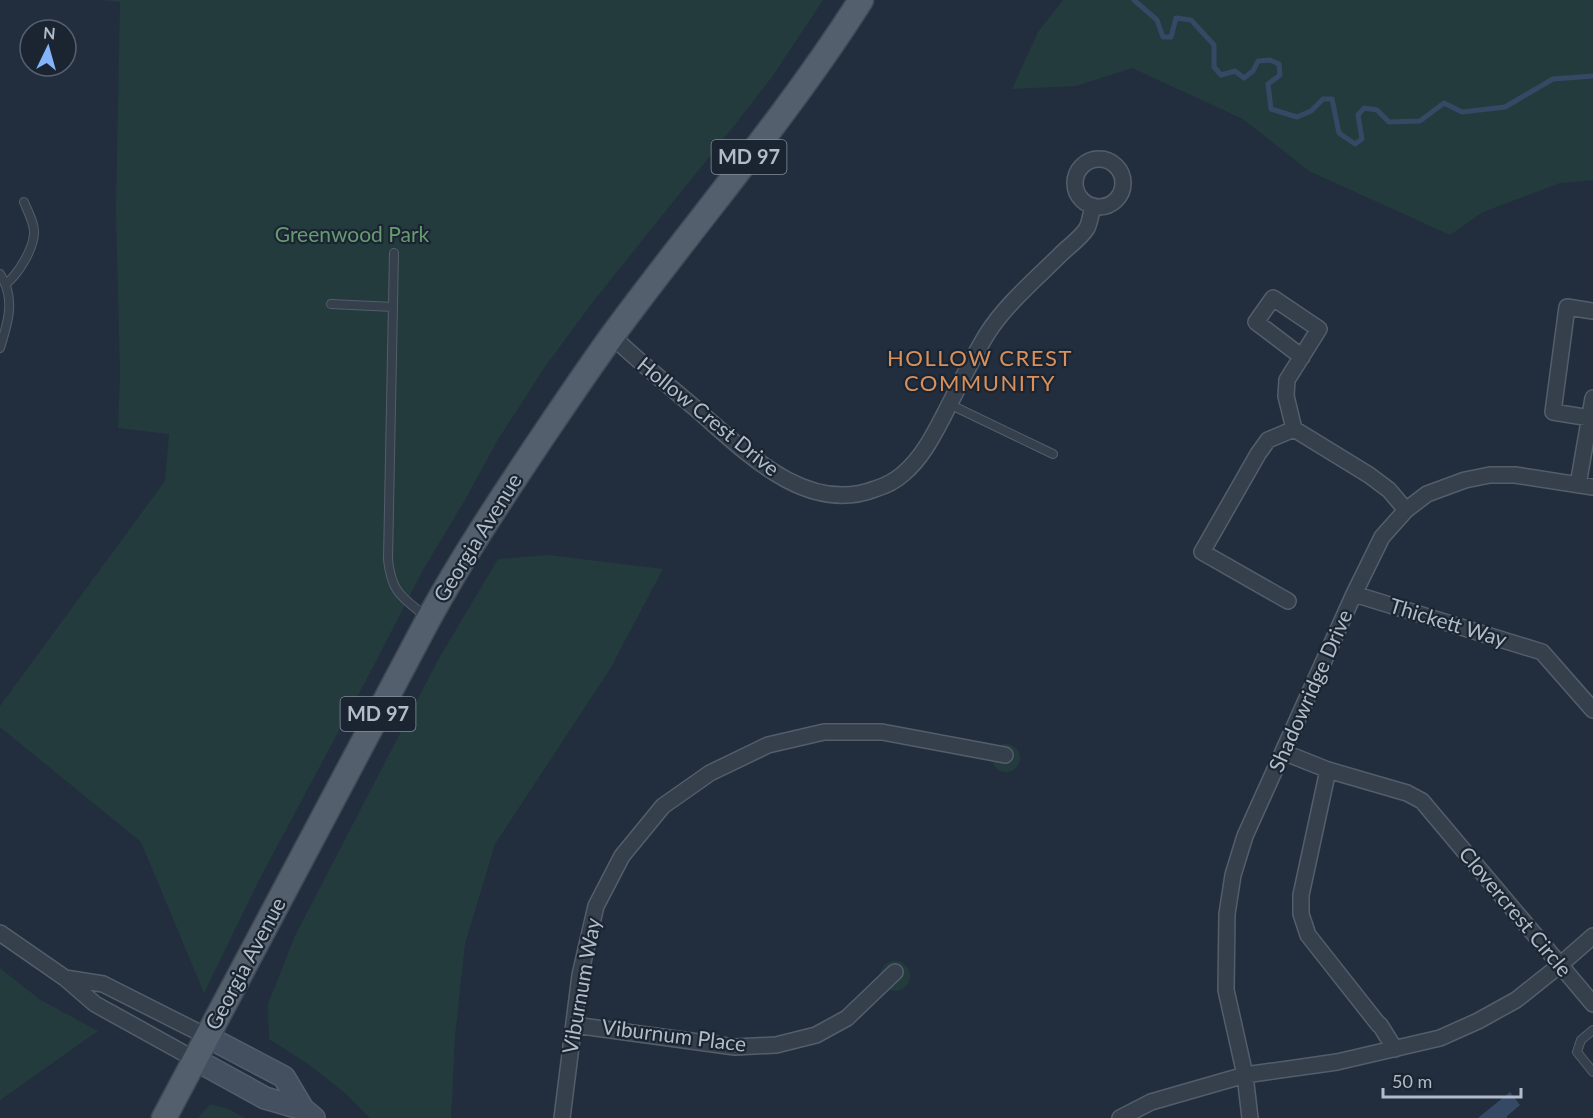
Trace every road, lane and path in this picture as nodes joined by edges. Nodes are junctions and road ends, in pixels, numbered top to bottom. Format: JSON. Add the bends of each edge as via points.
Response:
{"nodes":[{"id":1,"x":861,"y":0,"type":"edge"},
{"id":2,"x":24,"y":202,"type":"dead end"},
{"id":3,"x":1093,"y":207,"type":"dead end"},
{"id":4,"x":394,"y":253,"type":"dead end"},
{"id":5,"x":0,"y":274,"type":"edge"},
{"id":6,"x":6,"y":284,"type":"junction"},
{"id":7,"x":331,"y":304,"type":"dead end"},
{"id":8,"x":393,"y":308,"type":"junction"},
{"id":9,"x":1593,"y":311,"type":"edge"},
{"id":10,"x":612,"y":336,"type":"junction"},
{"id":11,"x":0,"y":348,"type":"edge"},
{"id":12,"x":1302,"y":357,"type":"dead end"},
{"id":13,"x":1593,"y":398,"type":"edge"},
{"id":14,"x":950,"y":404,"type":"junction"},
{"id":15,"x":1590,"y":418,"type":"junction"},
{"id":16,"x":1294,"y":429,"type":"junction"},
{"id":17,"x":1053,"y":454,"type":"dead end"},
{"id":18,"x":1585,"y":486,"type":"edge"},
{"id":19,"x":1406,"y":510,"type":"junction"},
{"id":20,"x":1354,"y":594,"type":"junction"},
{"id":21,"x":1288,"y":601,"type":"dead end"},
{"id":22,"x":429,"y":618,"type":"junction"},
{"id":23,"x":1593,"y":710,"type":"edge"},
{"id":24,"x":1283,"y":752,"type":"junction"},
{"id":25,"x":1005,"y":755,"type":"dead end"},
{"id":26,"x":1328,"y":770,"type":"junction"},
{"id":27,"x":0,"y":933,"type":"edge"},
{"id":28,"x":1593,"y":936,"type":"edge"},
{"id":29,"x":1560,"y":965,"type":"junction"},
{"id":30,"x":895,"y":972,"type":"dead end"},
{"id":31,"x":65,"y":978,"type":"junction"},
{"id":32,"x":1593,"y":1004,"type":"edge"},
{"id":33,"x":574,"y":1025,"type":"junction"},
{"id":34,"x":1593,"y":1030,"type":"edge"},
{"id":35,"x":208,"y":1037,"type":"junction"},
{"id":36,"x":1395,"y":1049,"type":"junction"},
{"id":37,"x":196,"y":1060,"type":"junction"},
{"id":38,"x":1593,"y":1072,"type":"edge"},
{"id":39,"x":1245,"y":1075,"type":"junction"},
{"id":40,"x":309,"y":1114,"type":"edge"},
{"id":41,"x":164,"y":1118,"type":"edge"},
{"id":42,"x":562,"y":1118,"type":"edge"},
{"id":43,"x":1120,"y":1118,"type":"edge"},
{"id":44,"x":1250,"y":1118,"type":"edge"}],
"edges":[{"from":1,"to":10,"type":"main road","name":"Georgia Avenue","number":"MD 97","via":[[778,120]]},
{"from":2,"to":6,"type":"lane","via":[[34,235],[27,256]]},
{"from":3,"to":14,"type":"street","name":"Hollow Crest Drive","via":[[1087,228],[992,327]]},
{"from":4,"to":8,"type":"lane"},
{"from":5,"to":6,"type":"lane"},
{"from":6,"to":11,"type":"lane","via":[[10,303]]},
{"from":7,"to":8,"type":"lane"},
{"from":8,"to":22,"type":"lane","via":[[388,560],[394,588]]},
{"from":9,"to":15,"type":"street","via":[[1568,307],[1553,412]]},
{"from":10,"to":14,"type":"street","name":"Hollow Crest Drive","via":[[764,465],[801,488],[824,494],[864,494],[902,476],[928,445]]},
{"from":10,"to":22,"type":"main road","name":"Georgia Avenue","number":"MD 97","via":[[477,536]]},
{"from":12,"to":16,"type":"street","via":[[1287,380],[1286,396]]},
{"from":13,"to":15,"type":"street"},
{"from":14,"to":17,"type":"lane"},
{"from":15,"to":18,"type":"street"},
{"from":16,"to":19,"type":"street","via":[[1369,475]]},
{"from":16,"to":21,"type":"street","via":[[1268,440],[1202,552]]},
{"from":18,"to":19,"type":"street","name":"Shadowridge Drive","via":[[1490,475],[1427,494]]},
{"from":19,"to":20,"type":"street","name":"Shadowridge Drive","via":[[1382,537]]},
{"from":20,"to":23,"type":"street","name":"Thickett Way","via":[[1542,652]]},
{"from":20,"to":24,"type":"street","name":"Shadowridge Drive"},
{"from":22,"to":35,"type":"main road","name":"Georgia Avenue","number":"MD 97"},
{"from":24,"to":26,"type":"street","name":"Clovercrest Circle"},
{"from":24,"to":39,"type":"street","name":"Shadowridge Drive","via":[[1245,836],[1227,914],[1226,990]]},
{"from":25,"to":33,"type":"street","name":"Viburnum Way","via":[[882,732],[824,732],[768,745],[710,772],[663,806],[622,856],[596,906],[580,975]]},
{"from":26,"to":29,"type":"street","name":"Clovercrest Circle","via":[[1422,801]]},
{"from":26,"to":36,"type":"street","via":[[1300,895],[1301,914],[1308,935]]},
{"from":27,"to":31,"type":"street"},
{"from":28,"to":29,"type":"street"},
{"from":29,"to":32,"type":"street","name":"Clovercrest Circle"},
{"from":29,"to":36,"type":"street","via":[[1516,1000],[1478,1021],[1440,1038]]},
{"from":30,"to":33,"type":"street","name":"Viburnum Place","via":[[846,1018],[816,1035],[776,1045],[735,1047]]},
{"from":31,"to":35,"type":"street","via":[[103,984]]},
{"from":31,"to":37,"type":"street","via":[[96,1004]]},
{"from":33,"to":42,"type":"street","name":"Viburnum Way"},
{"from":34,"to":38,"type":"lane","via":[[1581,1040],[1577,1052]]},
{"from":35,"to":37,"type":"main road","name":"Georgia Avenue","number":"MD 97"},
{"from":35,"to":40,"type":"street","via":[[285,1077]]},
{"from":36,"to":39,"type":"street"},
{"from":37,"to":40,"type":"street","via":[[265,1098]]},
{"from":37,"to":41,"type":"main road","name":"Georgia Avenue","number":"MD 97"},
{"from":39,"to":43,"type":"street","via":[[1150,1102]]},
{"from":39,"to":44,"type":"street","name":"Shadowridge Drive"}]}
